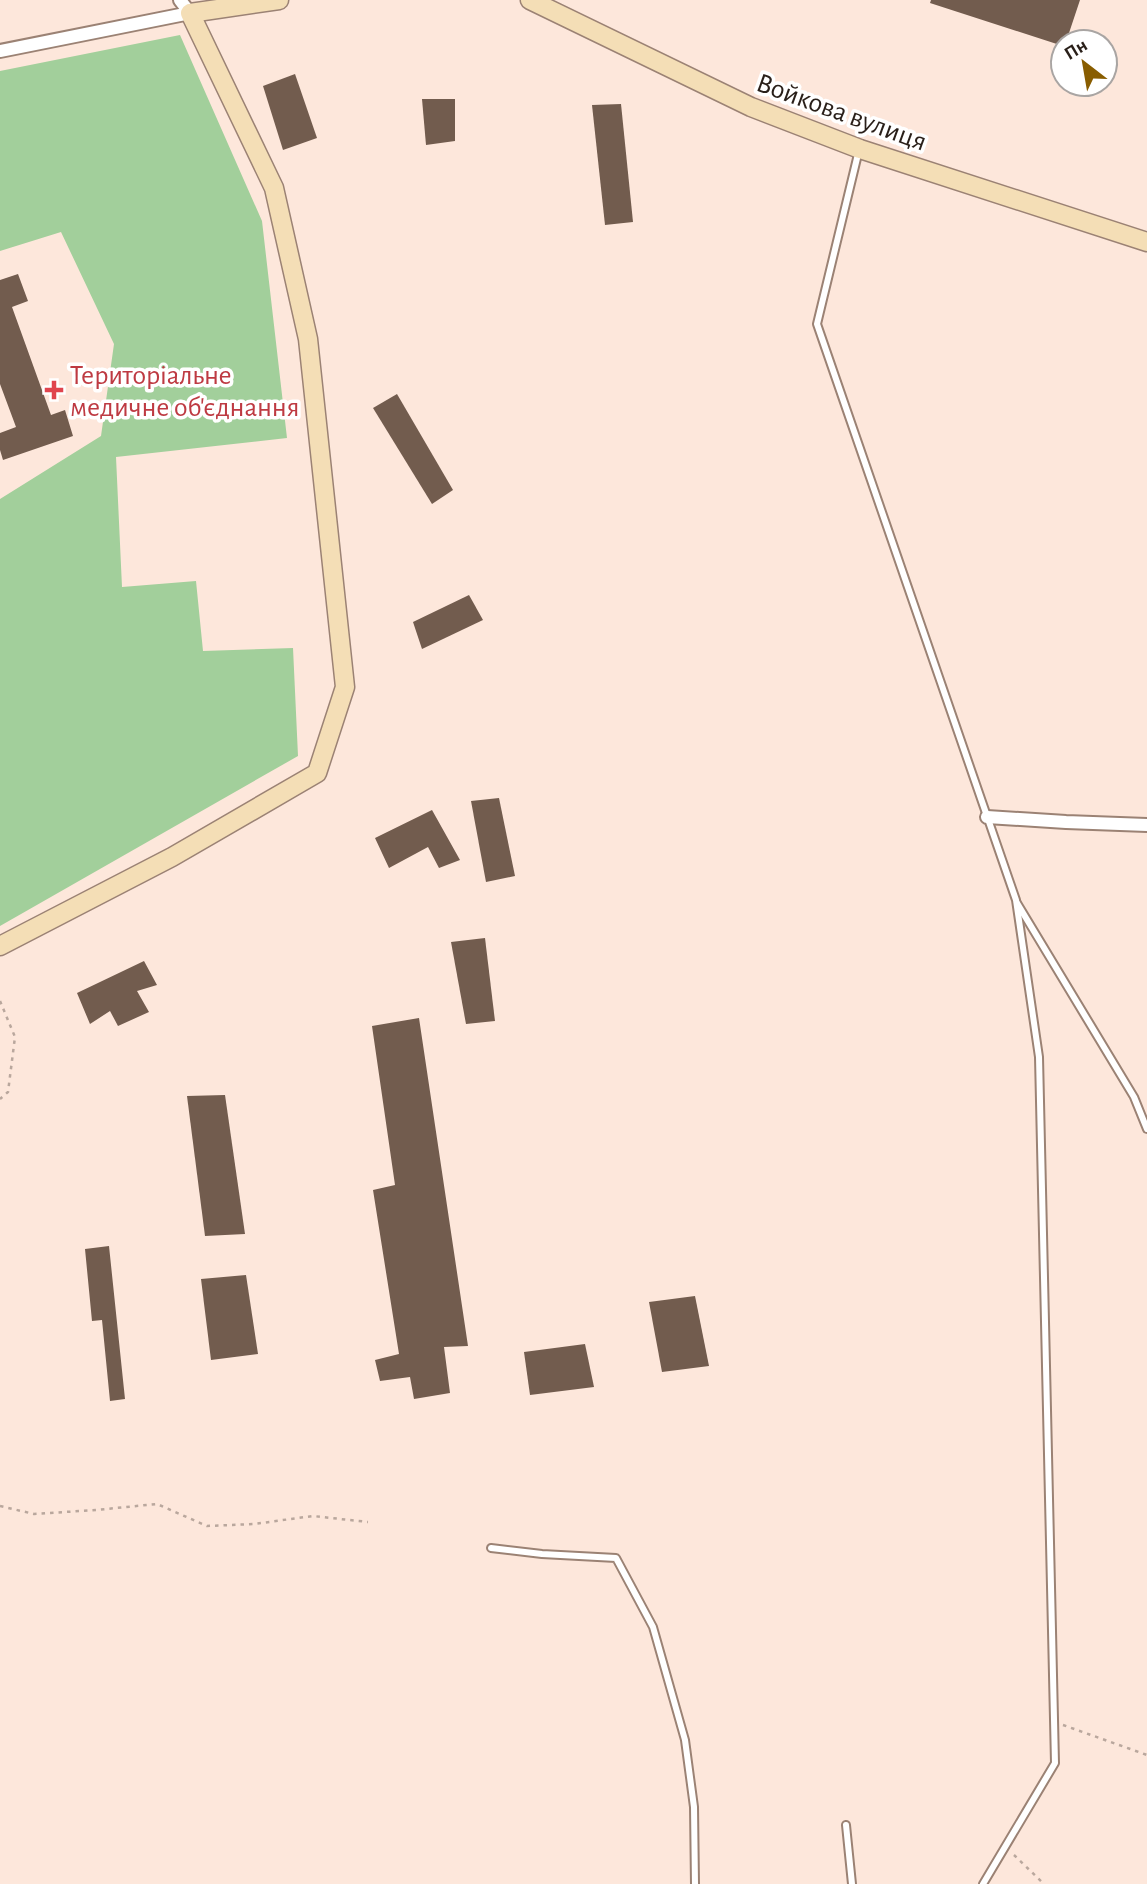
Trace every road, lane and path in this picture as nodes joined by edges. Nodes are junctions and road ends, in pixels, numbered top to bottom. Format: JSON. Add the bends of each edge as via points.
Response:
{"nodes":[{"id":1,"x":279,"y":0,"type":"edge"},
{"id":2,"x":530,"y":0,"type":"edge"},
{"id":3,"x":185,"y":6,"type":"edge"},
{"id":4,"x":0,"y":51,"type":"edge"},
{"id":5,"x":860,"y":149,"type":"junction"},
{"id":6,"x":1147,"y":242,"type":"edge"},
{"id":7,"x":987,"y":817,"type":"junction"},
{"id":8,"x":1147,"y":825,"type":"edge"},
{"id":9,"x":1016,"y":900,"type":"junction"},
{"id":10,"x":0,"y":946,"type":"edge"},
{"id":11,"x":0,"y":1001,"type":"edge"},
{"id":12,"x":0,"y":1098,"type":"edge"},
{"id":13,"x":1147,"y":1129,"type":"edge"},
{"id":14,"x":0,"y":1506,"type":"edge"},
{"id":15,"x":368,"y":1522,"type":"dead end"},
{"id":16,"x":491,"y":1548,"type":"dead end"},
{"id":17,"x":1054,"y":1721,"type":"junction"},
{"id":18,"x":1147,"y":1755,"type":"edge"},
{"id":19,"x":846,"y":1825,"type":"dead end"},
{"id":20,"x":1005,"y":1846,"type":"junction"},
{"id":21,"x":695,"y":1884,"type":"edge"},
{"id":22,"x":852,"y":1884,"type":"edge"},
{"id":23,"x":983,"y":1884,"type":"edge"},
{"id":24,"x":1044,"y":1884,"type":"edge"}],
"edges":[{"from":1,"to":3,"type":"street"},
{"from":2,"to":5,"type":"street","name":"Войкова вулиця","via":[[751,107]]},
{"from":3,"to":4,"type":"street"},
{"from":3,"to":10,"type":"street","via":[[274,188],[308,339],[345,687],[317,774],[172,857]]},
{"from":5,"to":6,"type":"street","name":"Войкова вулиця"},
{"from":5,"to":7,"type":"lane","via":[[817,324]]},
{"from":7,"to":8,"type":"street"},
{"from":7,"to":9,"type":"lane"},
{"from":9,"to":13,"type":"lane","via":[[1134,1097]]},
{"from":9,"to":17,"type":"lane","via":[[1039,1057]]},
{"from":11,"to":12,"type":"path","via":[[15,1037],[8,1092]]},
{"from":14,"to":15,"type":"path","via":[[34,1514],[158,1504],[207,1526],[313,1516]]},
{"from":16,"to":21,"type":"lane","via":[[616,1558],[653,1627],[685,1740],[694,1807]]},
{"from":17,"to":18,"type":"path"},
{"from":17,"to":20,"type":"lane","via":[[1055,1763]]},
{"from":19,"to":22,"type":"lane"},
{"from":20,"to":23,"type":"lane"},
{"from":20,"to":24,"type":"path"}]}
